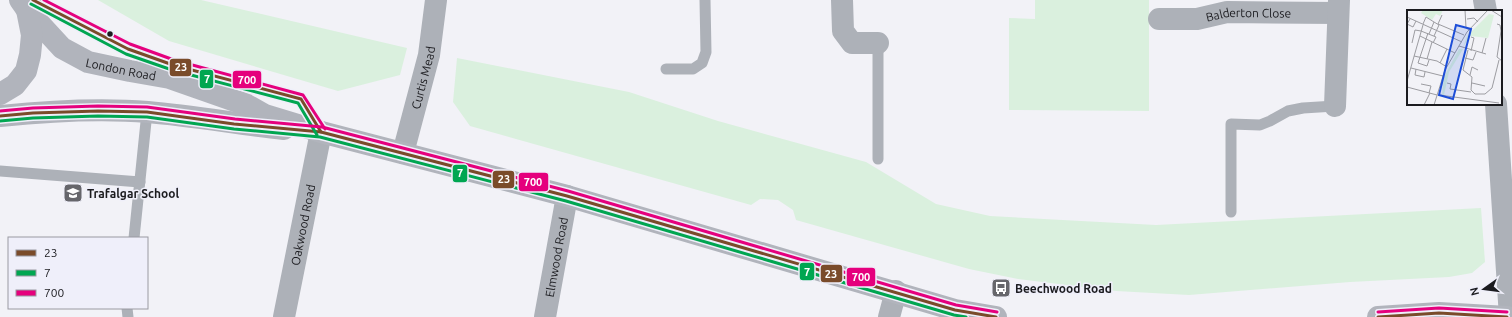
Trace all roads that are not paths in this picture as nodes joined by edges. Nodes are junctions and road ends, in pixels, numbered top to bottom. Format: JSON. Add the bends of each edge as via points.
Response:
{"nodes":[{"id":1,"x":436,"y":0,"type":"edge"},
{"id":2,"x":705,"y":0,"type":"edge"},
{"id":3,"x":842,"y":0,"type":"edge"},
{"id":4,"x":1484,"y":0,"type":"edge"},
{"id":5,"x":27,"y":3,"type":"edge"},
{"id":6,"x":1338,"y":6,"type":"edge"},
{"id":7,"x":1486,"y":10,"type":"edge"},
{"id":8,"x":1160,"y":19,"type":"dead end"},
{"id":9,"x":878,"y":42,"type":"joint"},
{"id":10,"x":666,"y":69,"type":"dead end"},
{"id":11,"x":0,"y":94,"type":"edge"},
{"id":12,"x":1496,"y":105,"type":"edge"},
{"id":13,"x":1336,"y":106,"type":"joint"},
{"id":14,"x":147,"y":112,"type":"junction"},
{"id":15,"x":0,"y":116,"type":"edge"},
{"id":16,"x":321,"y":132,"type":"junction"},
{"id":17,"x":403,"y":153,"type":"junction"},
{"id":18,"x":878,"y":159,"type":"dead end"},
{"id":19,"x":0,"y":171,"type":"edge"},
{"id":20,"x":140,"y":182,"type":"junction"},
{"id":21,"x":567,"y":196,"type":"junction"},
{"id":22,"x":1231,"y":212,"type":"dead end"},
{"id":23,"x":134,"y":237,"type":"edge"},
{"id":24,"x":896,"y":292,"type":"junction"},
{"id":25,"x":284,"y":317,"type":"edge"},
{"id":26,"x":545,"y":317,"type":"edge"},
{"id":27,"x":889,"y":317,"type":"edge"},
{"id":28,"x":996,"y":317,"type":"edge"},
{"id":29,"x":1378,"y":317,"type":"edge"},
{"id":30,"x":1508,"y":317,"type":"edge"}],
"edges":[{"from":1,"to":17,"type":"street","name":"Curtis Mead","via":[[429,55]]},
{"from":2,"to":10,"type":"lane","via":[[706,52],[702,63],[693,69]]},
{"from":3,"to":9,"type":"street","via":[[843,31],[852,43]]},
{"from":4,"to":7,"type":"street"},
{"from":5,"to":11,"type":"main road","via":[[32,35],[26,71],[15,85]]},
{"from":5,"to":16,"type":"lane","via":[[76,23],[128,49],[173,65],[301,99]]},
{"from":5,"to":16,"type":"main road","name":"London Road","via":[[62,48],[88,62],[170,78],[247,105],[265,115]]},
{"from":6,"to":8,"type":"street","name":"Balderton Close","via":[[1227,12],[1197,19]]},
{"from":6,"to":13,"type":"street"},
{"from":9,"to":18,"type":"lane"},
{"from":12,"to":30,"type":"street"},
{"from":13,"to":22,"type":"lane","via":[[1288,111],[1260,125],[1231,124]]},
{"from":14,"to":15,"type":"main road","name":"London Road","via":[[90,111]]},
{"from":14,"to":16,"type":"main road","name":"London Road"},
{"from":14,"to":20,"type":"lane"},
{"from":16,"to":17,"type":"main road","name":"London Road"},
{"from":16,"to":25,"type":"street","name":"Oakwood Road"},
{"from":17,"to":21,"type":"main road","name":"London Road"},
{"from":19,"to":20,"type":"lane"},
{"from":20,"to":23,"type":"lane"},
{"from":21,"to":24,"type":"main road","name":"London Road"},
{"from":21,"to":26,"type":"street","name":"Elmwood Road"},
{"from":24,"to":27,"type":"street"},
{"from":24,"to":28,"type":"main road","name":"London Road","via":[[955,310]]},
{"from":29,"to":30,"type":"main road","via":[[1440,313]]}]}
